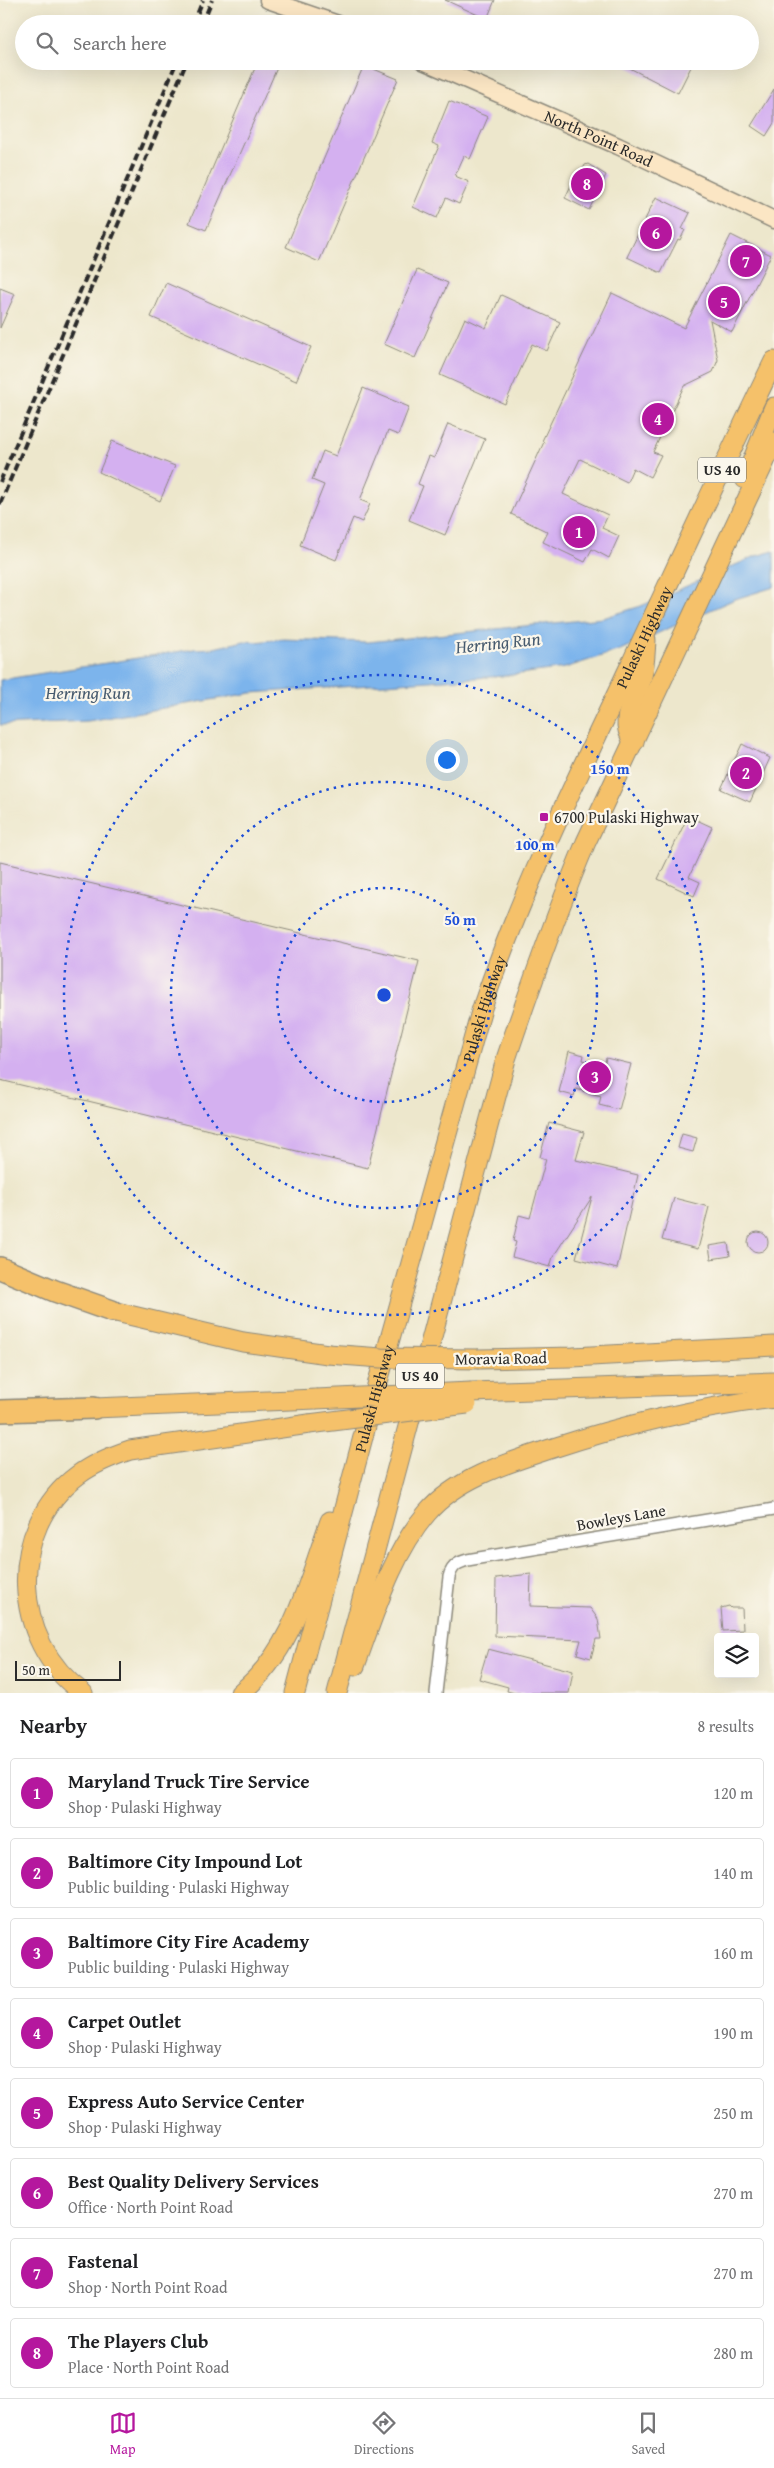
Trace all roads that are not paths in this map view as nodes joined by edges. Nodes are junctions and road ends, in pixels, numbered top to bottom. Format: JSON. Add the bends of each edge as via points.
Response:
{"nodes":[{"id":1,"x":268,"y":0,"type":"edge"},
{"id":2,"x":312,"y":15,"type":"edge"},
{"id":3,"x":444,"y":70,"type":"edge"},
{"id":4,"x":774,"y":220,"type":"edge"},
{"id":5,"x":774,"y":361,"type":"edge"},
{"id":6,"x":774,"y":407,"type":"edge"},
{"id":7,"x":774,"y":442,"type":"edge"},
{"id":8,"x":730,"y":538,"type":"junction"},
{"id":9,"x":646,"y":632,"type":"junction"},
{"id":10,"x":634,"y":742,"type":"junction"},
{"id":11,"x":0,"y":1268,"type":"edge"},
{"id":12,"x":112,"y":1312,"type":"joint"},
{"id":13,"x":774,"y":1346,"type":"edge"},
{"id":14,"x":774,"y":1382,"type":"edge"},
{"id":15,"x":469,"y":1398,"type":"junction"},
{"id":16,"x":774,"y":1398,"type":"edge"},
{"id":17,"x":371,"y":1407,"type":"junction"},
{"id":18,"x":94,"y":1408,"type":"joint"},
{"id":19,"x":0,"y":1411,"type":"edge"},
{"id":20,"x":774,"y":1509,"type":"edge"},
{"id":21,"x":84,"y":1693,"type":"edge"},
{"id":22,"x":240,"y":1693,"type":"edge"},
{"id":23,"x":295,"y":1693,"type":"edge"},
{"id":24,"x":337,"y":1693,"type":"edge"},
{"id":25,"x":344,"y":1693,"type":"edge"},
{"id":26,"x":436,"y":1693,"type":"edge"}],
"edges":[{"from":1,"to":2,"type":"street"},
{"from":3,"to":4,"type":"street","name":"North Point Road","via":[[618,146]]},
{"from":5,"to":9,"type":"main road","name":"Pulaski Highway","number":"US 40"},
{"from":6,"to":8,"type":"main road","via":[[745,476]]},
{"from":7,"to":8,"type":"main road","number":"US 40"},
{"from":8,"to":10,"type":"main road","number":"US 40"},
{"from":9,"to":10,"type":"main road","via":[[641,680],[626,723],[627,732]]},
{"from":9,"to":17,"type":"main road","name":"Pulaski Highway","number":"US 40","via":[[545,847],[498,962],[482,1008]]},
{"from":10,"to":24,"type":"main road","number":"US 40","via":[[561,900],[506,1059]]},
{"from":11,"to":12,"type":"highway"},
{"from":12,"to":13,"type":"main road","name":"Moravia Road","bridge":true,"via":[[243,1342],[380,1358],[573,1357]]},
{"from":14,"to":15,"type":"main road","via":[[570,1390]]},
{"from":15,"to":18,"type":"main road","bridge":true,"via":[[316,1399]]},
{"from":15,"to":21,"type":"main road","bridge":true,"via":[[130,1450],[103,1459],[77,1475],[56,1497],[40,1522],[29,1549],[25,1578],[28,1606],[47,1655],[62,1674]]},
{"from":16,"to":25,"type":"main road","via":[[701,1409],[584,1438],[488,1471],[450,1493],[427,1512],[400,1555]]},
{"from":17,"to":22,"type":"main road","via":[[284,1642],[269,1666]]},
{"from":17,"to":23,"type":"main road","name":"Pulaski Highway","number":"US 40"},
{"from":18,"to":19,"type":"highway"},
{"from":20,"to":26,"type":"street","name":"Bowleys Lane","via":[[457,1564],[450,1573]]}]}
